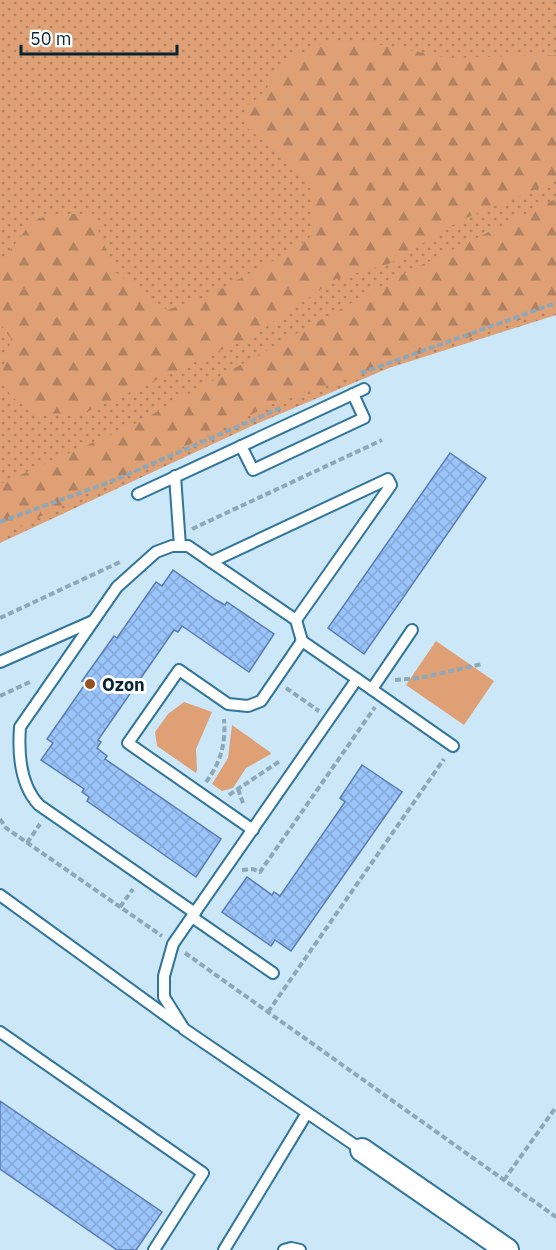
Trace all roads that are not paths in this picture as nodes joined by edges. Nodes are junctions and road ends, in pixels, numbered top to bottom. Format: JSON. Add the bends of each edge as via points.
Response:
{"nodes":[{"id":1,"x":364,"y":389,"type":"dead end"},
{"id":2,"x":352,"y":394,"type":"junction"},
{"id":3,"x":241,"y":446,"type":"junction"},
{"id":4,"x":175,"y":476,"type":"junction"},
{"id":5,"x":138,"y":494,"type":"dead end"},
{"id":6,"x":180,"y":546,"type":"junction"},
{"id":7,"x":211,"y":561,"type":"junction"},
{"id":8,"x":94,"y":621,"type":"junction"},
{"id":9,"x":296,"y":621,"type":"junction"},
{"id":10,"x":412,"y":630,"type":"dead end"},
{"id":11,"x":302,"y":641,"type":"junction"},
{"id":12,"x":0,"y":662,"type":"edge"},
{"id":13,"x":357,"y":679,"type":"junction"},
{"id":14,"x":374,"y":685,"type":"junction"},
{"id":15,"x":453,"y":746,"type":"road end"},
{"id":16,"x":253,"y":830,"type":"junction"},
{"id":17,"x":0,"y":895,"type":"edge"},
{"id":18,"x":193,"y":915,"type":"junction"},
{"id":19,"x":273,"y":973,"type":"dead end"},
{"id":20,"x":184,"y":1029,"type":"junction"},
{"id":21,"x":0,"y":1032,"type":"edge"},
{"id":22,"x":308,"y":1113,"type":"junction"},
{"id":23,"x":362,"y":1150,"type":"joint"},
{"id":24,"x":476,"y":1227,"type":"junction"},
{"id":25,"x":154,"y":1250,"type":"edge"},
{"id":26,"x":224,"y":1250,"type":"edge"},
{"id":27,"x":284,"y":1250,"type":"edge"},
{"id":28,"x":300,"y":1250,"type":"edge"},
{"id":29,"x":487,"y":1250,"type":"edge"},
{"id":30,"x":507,"y":1250,"type":"edge"}],
"edges":[{"from":1,"to":2,"type":"lane"},
{"from":2,"to":3,"type":"lane"},
{"from":2,"to":3,"type":"lane","via":[[364,418],[303,447],[253,470]]},
{"from":3,"to":4,"type":"lane"},
{"from":4,"to":5,"type":"lane"},
{"from":4,"to":6,"type":"lane"},
{"from":6,"to":7,"type":"lane","via":[[188,546]]},
{"from":6,"to":8,"type":"lane","via":[[156,552],[117,588]]},
{"from":7,"to":9,"type":"lane"},
{"from":7,"to":9,"type":"lane","via":[[388,479],[391,485]]},
{"from":8,"to":12,"type":"lane"},
{"from":8,"to":18,"type":"lane","via":[[20,728],[18,748],[24,776],[39,805]]},
{"from":9,"to":11,"type":"lane"},
{"from":10,"to":14,"type":"lane"},
{"from":11,"to":13,"type":"lane"},
{"from":11,"to":16,"type":"lane","via":[[261,701],[248,706],[228,704],[179,670],[128,743]]},
{"from":13,"to":14,"type":"lane"},
{"from":13,"to":16,"type":"lane"},
{"from":14,"to":15,"type":"lane","via":[[382,696]]},
{"from":16,"to":18,"type":"lane"},
{"from":17,"to":20,"type":"lane"},
{"from":18,"to":19,"type":"lane"},
{"from":18,"to":20,"type":"lane","via":[[173,944],[164,976],[164,997]]},
{"from":20,"to":22,"type":"lane"},
{"from":21,"to":25,"type":"lane","via":[[203,1173]]},
{"from":22,"to":23,"type":"lane"},
{"from":22,"to":26,"type":"lane"},
{"from":23,"to":24,"type":"street"},
{"from":24,"to":29,"type":"street"},
{"from":24,"to":30,"type":"street"},
{"from":27,"to":28,"type":"lane"}]}
